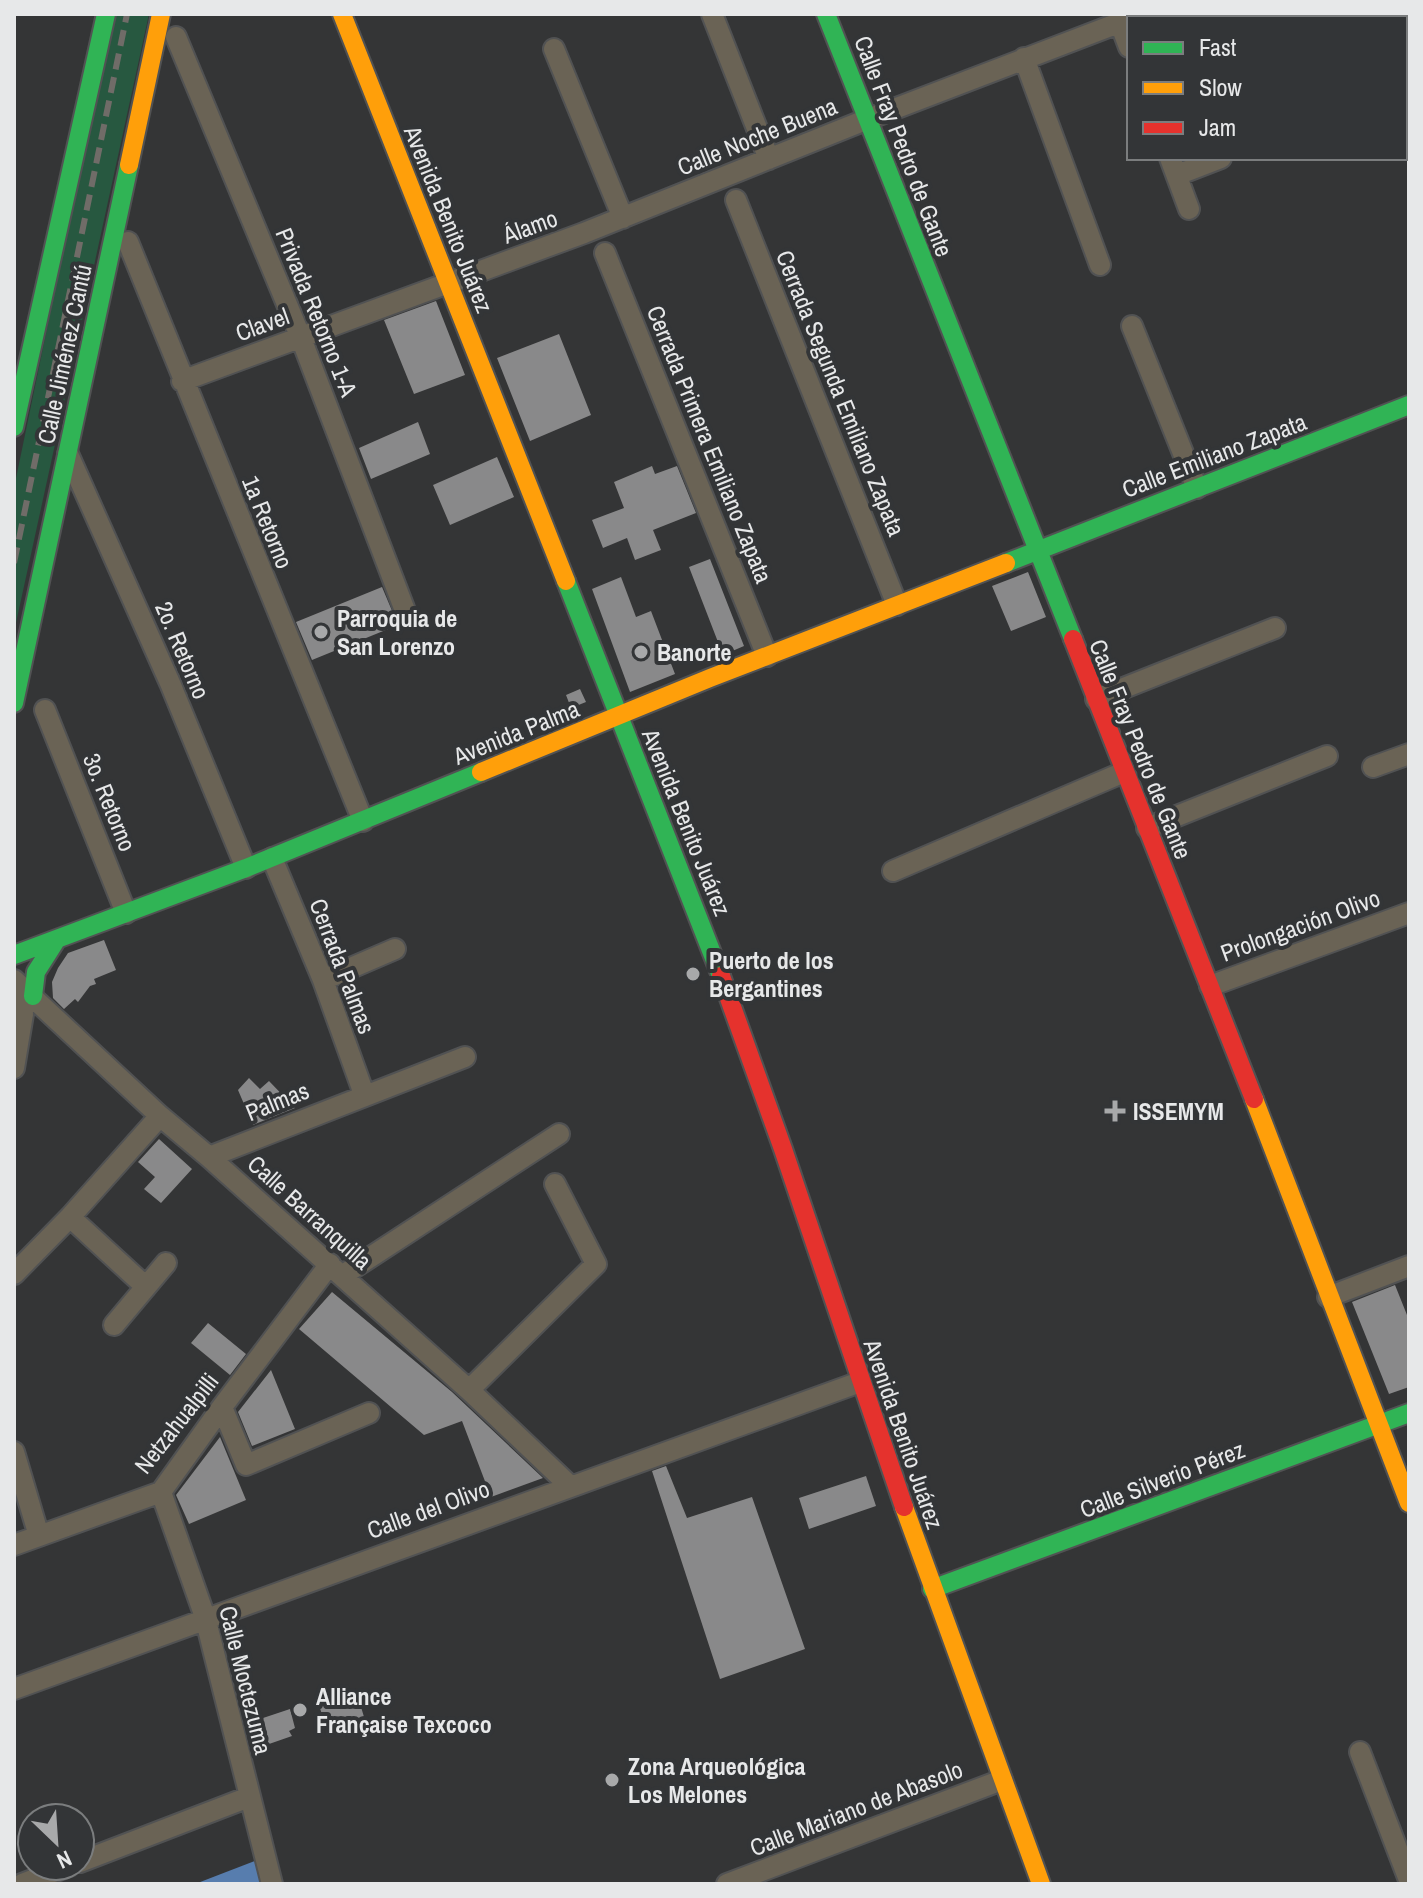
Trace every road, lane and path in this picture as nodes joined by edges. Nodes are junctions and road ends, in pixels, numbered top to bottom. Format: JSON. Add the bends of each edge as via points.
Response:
{"nodes":[{"id":1,"x":106,"y":14,"type":"edge"},
{"id":2,"x":161,"y":14,"type":"edge"},
{"id":3,"x":342,"y":14,"type":"edge"},
{"id":4,"x":712,"y":14,"type":"edge"},
{"id":5,"x":826,"y":14,"type":"edge"},
{"id":6,"x":1127,"y":20,"type":"edge"},
{"id":7,"x":176,"y":37,"type":"dead end"},
{"id":8,"x":554,"y":49,"type":"dead end"},
{"id":9,"x":1024,"y":58,"type":"junction"},
{"id":10,"x":868,"y":119,"type":"junction"},
{"id":11,"x":769,"y":159,"type":"junction"},
{"id":12,"x":1209,"y":160,"type":"edge"},
{"id":13,"x":1174,"y":166,"type":"edge"},
{"id":14,"x":736,"y":200,"type":"dead end"},
{"id":15,"x":1189,"y":209,"type":"dead end"},
{"id":16,"x":623,"y":218,"type":"junction"},
{"id":17,"x":584,"y":233,"type":"joint"},
{"id":18,"x":128,"y":242,"type":"dead end"},
{"id":19,"x":605,"y":253,"type":"dead end"},
{"id":20,"x":1100,"y":265,"type":"dead end"},
{"id":21,"x":449,"y":283,"type":"junction"},
{"id":22,"x":1132,"y":326,"type":"dead end"},
{"id":23,"x":301,"y":338,"type":"junction"},
{"id":24,"x":182,"y":381,"type":"junction"},
{"id":25,"x":1409,"y":405,"type":"edge"},
{"id":26,"x":14,"y":427,"type":"edge"},
{"id":27,"x":68,"y":454,"type":"junction"},
{"id":28,"x":1197,"y":488,"type":"junction"},
{"id":29,"x":1036,"y":550,"type":"junction"},
{"id":30,"x":897,"y":605,"type":"junction"},
{"id":31,"x":404,"y":608,"type":"dead end"},
{"id":32,"x":1275,"y":628,"type":"dead end"},
{"id":33,"x":767,"y":656,"type":"junction"},
{"id":34,"x":1096,"y":699,"type":"junction"},
{"id":35,"x":14,"y":703,"type":"edge"},
{"id":36,"x":45,"y":710,"type":"dead end"},
{"id":37,"x":619,"y":715,"type":"junction"},
{"id":38,"x":1409,"y":754,"type":"edge"},
{"id":39,"x":1327,"y":756,"type":"dead end"},
{"id":40,"x":1373,"y":767,"type":"dead end"},
{"id":41,"x":1124,"y":772,"type":"junction"},
{"id":42,"x":363,"y":821,"type":"junction"},
{"id":43,"x":1147,"y":828,"type":"junction"},
{"id":44,"x":272,"y":858,"type":"junction"},
{"id":45,"x":246,"y":868,"type":"junction"},
{"id":46,"x":893,"y":871,"type":"dead end"},
{"id":47,"x":126,"y":913,"type":"junction"},
{"id":48,"x":1409,"y":913,"type":"edge"},
{"id":49,"x":57,"y":939,"type":"junction"},
{"id":50,"x":395,"y":949,"type":"dead end"},
{"id":51,"x":14,"y":955,"type":"edge"},
{"id":52,"x":323,"y":980,"type":"junction"},
{"id":53,"x":1210,"y":986,"type":"junction"},
{"id":54,"x":22,"y":987,"type":"edge"},
{"id":55,"x":49,"y":1013,"type":"junction"},
{"id":56,"x":21,"y":1031,"type":"junction"},
{"id":57,"x":465,"y":1057,"type":"dead end"},
{"id":58,"x":14,"y":1068,"type":"edge"},
{"id":59,"x":364,"y":1094,"type":"junction"},
{"id":60,"x":160,"y":1116,"type":"junction"},
{"id":61,"x":559,"y":1134,"type":"dead end"},
{"id":62,"x":209,"y":1157,"type":"junction"},
{"id":63,"x":555,"y":1184,"type":"dead end"},
{"id":64,"x":70,"y":1217,"type":"junction"},
{"id":65,"x":166,"y":1263,"type":"dead end"},
{"id":66,"x":1409,"y":1266,"type":"edge"},
{"id":67,"x":336,"y":1270,"type":"junction"},
{"id":68,"x":14,"y":1274,"type":"edge"},
{"id":69,"x":146,"y":1287,"type":"junction"},
{"id":70,"x":1328,"y":1297,"type":"junction"},
{"id":71,"x":114,"y":1325,"type":"dead end"},
{"id":72,"x":860,"y":1382,"type":"junction"},
{"id":73,"x":469,"y":1390,"type":"junction"},
{"id":74,"x":222,"y":1407,"type":"junction"},
{"id":75,"x":369,"y":1413,"type":"dead end"},
{"id":76,"x":1409,"y":1413,"type":"edge"},
{"id":77,"x":1378,"y":1424,"type":"junction"},
{"id":78,"x":14,"y":1452,"type":"edge"},
{"id":79,"x":570,"y":1486,"type":"junction"},
{"id":80,"x":161,"y":1492,"type":"junction"},
{"id":81,"x":1409,"y":1503,"type":"edge"},
{"id":82,"x":39,"y":1536,"type":"junction"},
{"id":83,"x":14,"y":1545,"type":"edge"},
{"id":84,"x":932,"y":1589,"type":"junction"},
{"id":85,"x":205,"y":1617,"type":"junction"},
{"id":86,"x":14,"y":1689,"type":"edge"},
{"id":87,"x":1360,"y":1752,"type":"dead end"},
{"id":88,"x":1002,"y":1780,"type":"junction"},
{"id":89,"x":249,"y":1797,"type":"junction"},
{"id":90,"x":96,"y":1856,"type":"edge"},
{"id":91,"x":1409,"y":1880,"type":"edge"},
{"id":92,"x":272,"y":1884,"type":"edge"},
{"id":93,"x":727,"y":1884,"type":"edge"},
{"id":94,"x":1041,"y":1884,"type":"edge"}],
"edges":[{"from":1,"to":26,"type":"main road","name":"Calle Jiménez Cantú"},
{"from":2,"to":27,"type":"main road","name":"Calle Jiménez Cantú"},
{"from":3,"to":21,"type":"main road","name":"Avenida Benito Juárez"},
{"from":4,"to":11,"type":"street"},
{"from":5,"to":10,"type":"main road","name":"Calle Fray Pedro de Gante"},
{"from":6,"to":9,"type":"street","name":"Calle Noche Buena"},
{"from":7,"to":23,"type":"street","name":"Privada Retorno 1-A"},
{"from":8,"to":16,"type":"street"},
{"from":9,"to":10,"type":"street","name":"Calle Noche Buena"},
{"from":9,"to":20,"type":"street"},
{"from":10,"to":11,"type":"street","name":"Calle Noche Buena"},
{"from":10,"to":29,"type":"main road","name":"Calle Fray Pedro de Gante"},
{"from":11,"to":16,"type":"street","name":"Calle Noche Buena"},
{"from":12,"to":13,"type":"street"},
{"from":13,"to":15,"type":"street"},
{"from":14,"to":30,"type":"street","name":"Cerrada Segunda Emiliano Zapata"},
{"from":16,"to":17,"type":"street","name":"Calle Noche Buena"},
{"from":17,"to":21,"type":"street","name":"Álamo"},
{"from":18,"to":24,"type":"street","name":"1a Retorno"},
{"from":19,"to":33,"type":"street","name":"Cerrada Primera Emiliano Zapata"},
{"from":21,"to":23,"type":"street","name":"Clavel"},
{"from":21,"to":37,"type":"main road","name":"Avenida Benito Juárez"},
{"from":22,"to":28,"type":"street"},
{"from":23,"to":24,"type":"street","name":"Clavel"},
{"from":23,"to":31,"type":"street","name":"Privada Retorno 1-A"},
{"from":24,"to":42,"type":"street","name":"1a Retorno"},
{"from":25,"to":28,"type":"main road","name":"Calle Emiliano Zapata"},
{"from":27,"to":35,"type":"main road","name":"Calle Jiménez Cantú"},
{"from":27,"to":45,"type":"street","name":"2o. Retorno"},
{"from":28,"to":29,"type":"main road","name":"Calle Emiliano Zapata"},
{"from":29,"to":30,"type":"main road","name":"Avenida Palma"},
{"from":29,"to":34,"type":"main road","name":"Calle Fray Pedro de Gante"},
{"from":30,"to":33,"type":"main road","name":"Avenida Palma"},
{"from":32,"to":34,"type":"street"},
{"from":33,"to":37,"type":"main road","name":"Avenida Palma"},
{"from":34,"to":41,"type":"main road","name":"Calle Fray Pedro de Gante"},
{"from":36,"to":47,"type":"street","name":"3o. Retorno"},
{"from":37,"to":42,"type":"main road","name":"Avenida Palma"},
{"from":37,"to":72,"type":"main road","name":"Avenida Benito Juárez","via":[[714,956]]},
{"from":38,"to":40,"type":"street"},
{"from":39,"to":43,"type":"street"},
{"from":41,"to":43,"type":"main road","name":"Calle Fray Pedro de Gante"},
{"from":41,"to":46,"type":"street"},
{"from":42,"to":44,"type":"main road","name":"Avenida Palma"},
{"from":43,"to":53,"type":"main road","name":"Calle Fray Pedro de Gante"},
{"from":44,"to":45,"type":"main road","name":"Avenida Palma"},
{"from":44,"to":52,"type":"street","name":"Cerrada Palmas"},
{"from":45,"to":47,"type":"main road","name":"Avenida Palma"},
{"from":47,"to":49,"type":"main road","name":"Avenida Palma"},
{"from":48,"to":53,"type":"street","name":"Prolongación Olivo"},
{"from":49,"to":51,"type":"main road","name":"Avenida Palma"},
{"from":49,"to":54,"type":"main road","via":[[32,983]]},
{"from":50,"to":52,"type":"street"},
{"from":52,"to":59,"type":"street","name":"Cerrada Palmas"},
{"from":53,"to":70,"type":"main road","name":"Calle Fray Pedro de Gante"},
{"from":54,"to":55,"type":"street","name":"Calle Barranquilla"},
{"from":54,"to":56,"type":"street"},
{"from":55,"to":56,"type":"street","via":[[33,1017]]},
{"from":55,"to":60,"type":"street","name":"Calle Barranquilla"},
{"from":56,"to":58,"type":"street"},
{"from":57,"to":59,"type":"street","name":"Palmas"},
{"from":59,"to":62,"type":"street","name":"Palmas"},
{"from":60,"to":62,"type":"street","name":"Calle Barranquilla"},
{"from":60,"to":64,"type":"street"},
{"from":61,"to":67,"type":"street","name":"Netzahualpilli"},
{"from":62,"to":67,"type":"street","name":"Calle Barranquilla"},
{"from":63,"to":73,"type":"street","via":[[596,1264]]},
{"from":64,"to":68,"type":"street"},
{"from":64,"to":69,"type":"street"},
{"from":65,"to":69,"type":"street"},
{"from":66,"to":70,"type":"street"},
{"from":67,"to":73,"type":"street","name":"Calle Barranquilla"},
{"from":67,"to":74,"type":"street","name":"Netzahualpilli"},
{"from":69,"to":71,"type":"street"},
{"from":70,"to":77,"type":"main road","name":"Calle Fray Pedro de Gante"},
{"from":72,"to":79,"type":"street","name":"Calle del Olivo"},
{"from":72,"to":84,"type":"main road","name":"Avenida Benito Juárez"},
{"from":73,"to":79,"type":"street","name":"Calle Barranquilla"},
{"from":74,"to":75,"type":"street","via":[[246,1465]]},
{"from":74,"to":80,"type":"street","name":"Netzahualpilli"},
{"from":76,"to":77,"type":"main road","name":"Calle Silverio Pérez"},
{"from":77,"to":81,"type":"main road","name":"Calle Fray Pedro de Gante"},
{"from":77,"to":84,"type":"main road","name":"Calle Silverio Pérez"},
{"from":78,"to":82,"type":"street"},
{"from":79,"to":85,"type":"street","name":"Calle del Olivo"},
{"from":80,"to":82,"type":"street","name":"Netzahualpilli"},
{"from":80,"to":85,"type":"street","name":"Calle Moctezuma"},
{"from":82,"to":83,"type":"street","name":"Netzahualpilli"},
{"from":84,"to":88,"type":"main road","name":"Avenida Benito Juárez"},
{"from":85,"to":86,"type":"street","name":"Calle del Olivo"},
{"from":85,"to":89,"type":"street","name":"Calle Moctezuma"},
{"from":87,"to":91,"type":"street"},
{"from":88,"to":93,"type":"street","name":"Calle Mariano de Abasolo"},
{"from":88,"to":94,"type":"main road","name":"Avenida Benito Juárez"},
{"from":89,"to":90,"type":"street"},
{"from":89,"to":92,"type":"street","name":"Calle Moctezuma"}]}
